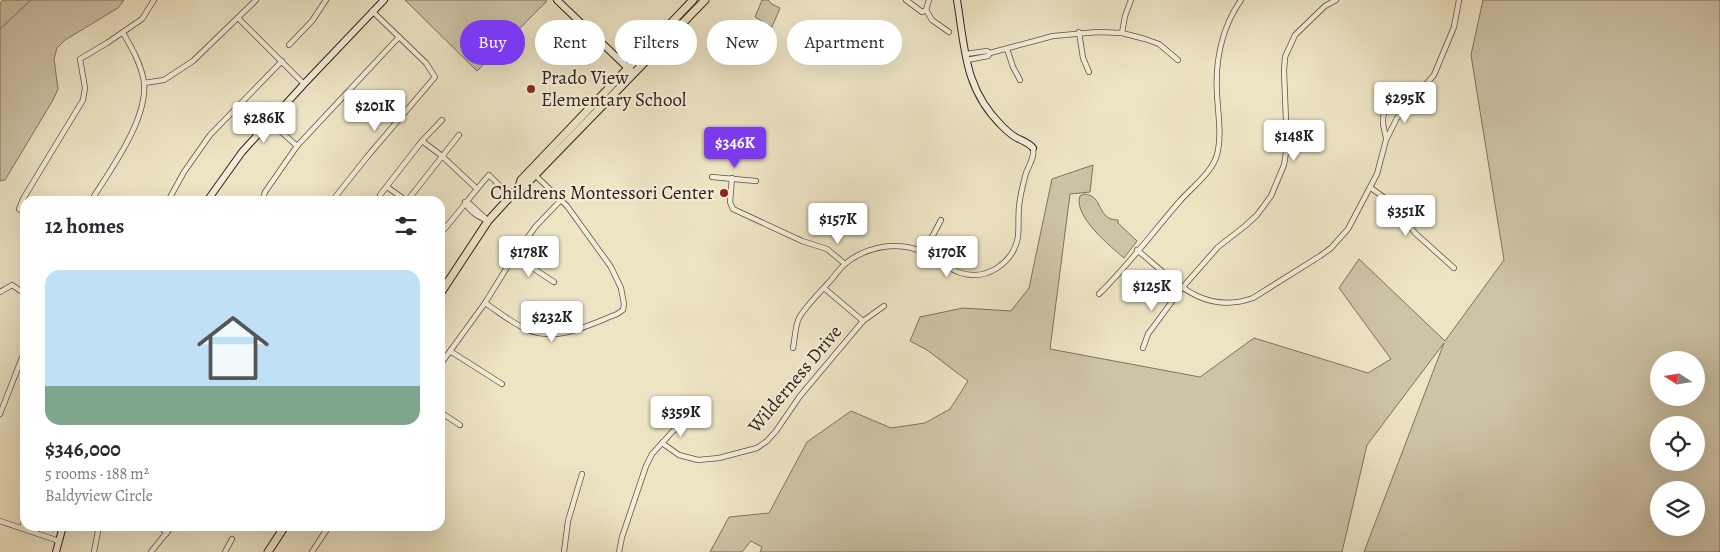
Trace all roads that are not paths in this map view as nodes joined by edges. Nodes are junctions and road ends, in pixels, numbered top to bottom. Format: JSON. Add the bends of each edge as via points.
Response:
{"nodes":[{"id":1,"x":154,"y":0,"type":"edge"},
{"id":2,"x":256,"y":0,"type":"edge"},
{"id":3,"x":326,"y":0,"type":"edge"},
{"id":4,"x":384,"y":0,"type":"edge"},
{"id":5,"x":557,"y":0,"type":"edge"},
{"id":6,"x":693,"y":0,"type":"edge"},
{"id":7,"x":705,"y":0,"type":"edge"},
{"id":8,"x":906,"y":0,"type":"edge"},
{"id":9,"x":930,"y":0,"type":"edge"},
{"id":10,"x":956,"y":0,"type":"edge"},
{"id":11,"x":1131,"y":0,"type":"edge"},
{"id":12,"x":1241,"y":0,"type":"edge"},
{"id":13,"x":1336,"y":0,"type":"edge"},
{"id":14,"x":1459,"y":0,"type":"edge"},
{"id":15,"x":926,"y":10,"type":"junction"},
{"id":16,"x":372,"y":11,"type":"junction"},
{"id":17,"x":238,"y":18,"type":"junction"},
{"id":18,"x":949,"y":32,"type":"dead end"},
{"id":19,"x":1079,"y":32,"type":"junction"},
{"id":20,"x":123,"y":33,"type":"junction"},
{"id":21,"x":1122,"y":34,"type":"junction"},
{"id":22,"x":399,"y":37,"type":"junction"},
{"id":23,"x":289,"y":44,"type":"dead end"},
{"id":24,"x":1007,"y":49,"type":"junction"},
{"id":25,"x":966,"y":57,"type":"junction"},
{"id":26,"x":1178,"y":60,"type":"dead end"},
{"id":27,"x":282,"y":61,"type":"junction"},
{"id":28,"x":631,"y":71,"type":"junction"},
{"id":29,"x":1089,"y":72,"type":"dead end"},
{"id":30,"x":1020,"y":80,"type":"dead end"},
{"id":31,"x":144,"y":83,"type":"junction"},
{"id":32,"x":304,"y":84,"type":"junction"},
{"id":33,"x":1411,"y":100,"type":"junction"},
{"id":34,"x":581,"y":118,"type":"junction"},
{"id":35,"x":442,"y":120,"type":"dead end"},
{"id":36,"x":270,"y":121,"type":"junction"},
{"id":37,"x":582,"y":126,"type":"junction"},
{"id":38,"x":459,"y":135,"type":"dead end"},
{"id":39,"x":1386,"y":140,"type":"junction"},
{"id":40,"x":422,"y":141,"type":"junction"},
{"id":41,"x":297,"y":146,"type":"junction"},
{"id":42,"x":1033,"y":148,"type":"joint"},
{"id":43,"x":442,"y":156,"type":"junction"},
{"id":44,"x":537,"y":162,"type":"junction"},
{"id":45,"x":535,"y":175,"type":"junction"},
{"id":46,"x":712,"y":177,"type":"dead end"},
{"id":47,"x":732,"y":178,"type":"junction"},
{"id":48,"x":756,"y":181,"type":"dead end"},
{"id":49,"x":386,"y":187,"type":"junction"},
{"id":50,"x":519,"y":187,"type":"junction"},
{"id":51,"x":1371,"y":188,"type":"junction"},
{"id":52,"x":477,"y":189,"type":"junction"},
{"id":53,"x":380,"y":195,"type":"dead end"},
{"id":54,"x":25,"y":196,"type":"edge"},
{"id":55,"x":94,"y":196,"type":"edge"},
{"id":56,"x":171,"y":196,"type":"edge"},
{"id":57,"x":210,"y":196,"type":"edge"},
{"id":58,"x":264,"y":196,"type":"edge"},
{"id":59,"x":336,"y":196,"type":"edge"},
{"id":60,"x":400,"y":196,"type":"edge"},
{"id":61,"x":411,"y":196,"type":"edge"},
{"id":62,"x":510,"y":196,"type":"junction"},
{"id":63,"x":561,"y":200,"type":"junction"},
{"id":64,"x":465,"y":202,"type":"junction"},
{"id":65,"x":941,"y":220,"type":"dead end"},
{"id":66,"x":488,"y":221,"type":"junction"},
{"id":67,"x":446,"y":227,"type":"edge"},
{"id":68,"x":1137,"y":250,"type":"junction"},
{"id":69,"x":924,"y":252,"type":"junction"},
{"id":70,"x":514,"y":256,"type":"junction"},
{"id":71,"x":845,"y":264,"type":"junction"},
{"id":72,"x":1454,"y":268,"type":"dead end"},
{"id":73,"x":554,"y":282,"type":"dead end"},
{"id":74,"x":445,"y":286,"type":"edge"},
{"id":75,"x":824,"y":288,"type":"junction"},
{"id":76,"x":1182,"y":288,"type":"junction"},
{"id":77,"x":20,"y":291,"type":"edge"},
{"id":78,"x":0,"y":292,"type":"edge"},
{"id":79,"x":1099,"y":294,"type":"dead end"},
{"id":80,"x":485,"y":303,"type":"junction"},
{"id":81,"x":884,"y":306,"type":"dead end"},
{"id":82,"x":863,"y":321,"type":"junction"},
{"id":83,"x":793,"y":348,"type":"dead end"},
{"id":84,"x":1143,"y":348,"type":"dead end"},
{"id":85,"x":450,"y":351,"type":"junction"},
{"id":86,"x":445,"y":358,"type":"edge"},
{"id":87,"x":20,"y":363,"type":"edge"},
{"id":88,"x":502,"y":384,"type":"dead end"},
{"id":89,"x":0,"y":414,"type":"edge"},
{"id":90,"x":445,"y":415,"type":"edge"},
{"id":91,"x":688,"y":420,"type":"dead end"},
{"id":92,"x":460,"y":425,"type":"dead end"},
{"id":93,"x":662,"y":443,"type":"junction"},
{"id":94,"x":582,"y":474,"type":"dead end"},
{"id":95,"x":0,"y":521,"type":"edge"},
{"id":96,"x":20,"y":527,"type":"edge"},
{"id":97,"x":31,"y":531,"type":"edge"},
{"id":98,"x":62,"y":531,"type":"edge"},
{"id":99,"x":98,"y":531,"type":"edge"},
{"id":100,"x":165,"y":531,"type":"edge"},
{"id":101,"x":282,"y":531,"type":"edge"},
{"id":102,"x":326,"y":531,"type":"edge"},
{"id":103,"x":167,"y":533,"type":"joint"},
{"id":104,"x":232,"y":538,"type":"dead end"},
{"id":105,"x":59,"y":541,"type":"junction"},
{"id":106,"x":56,"y":552,"type":"edge"},
{"id":107,"x":94,"y":552,"type":"edge"},
{"id":108,"x":151,"y":552,"type":"edge"},
{"id":109,"x":225,"y":552,"type":"edge"},
{"id":110,"x":268,"y":552,"type":"edge"},
{"id":111,"x":312,"y":552,"type":"edge"},
{"id":112,"x":564,"y":552,"type":"edge"},
{"id":113,"x":620,"y":552,"type":"edge"}],
"edges":[{"from":1,"to":20,"type":"street","via":[[142,19]]},
{"from":2,"to":17,"type":"street"},
{"from":3,"to":23,"type":"street","via":[[312,21]]},
{"from":4,"to":16,"type":"street"},
{"from":5,"to":28,"type":"street"},
{"from":6,"to":28,"type":"main road"},
{"from":7,"to":28,"type":"main road"},
{"from":8,"to":15,"type":"street","via":[[922,12]]},
{"from":9,"to":15,"type":"street"},
{"from":10,"to":25,"type":"street"},
{"from":11,"to":21,"type":"street"},
{"from":12,"to":68,"type":"street","via":[[1229,21],[1219,54],[1219,144],[1216,157],[1210,169]]},
{"from":13,"to":76,"type":"street","via":[[1325,6],[1295,35],[1285,57],[1287,146],[1278,183],[1257,216],[1218,247]]},
{"from":14,"to":33,"type":"street","via":[[1454,27],[1434,74]]},
{"from":15,"to":18,"type":"street","via":[[932,20]]},
{"from":16,"to":22,"type":"street"},
{"from":16,"to":32,"type":"street"},
{"from":17,"to":27,"type":"street"},
{"from":17,"to":31,"type":"street","via":[[178,72],[164,80]]},
{"from":19,"to":21,"type":"street"},
{"from":19,"to":24,"type":"street"},
{"from":19,"to":29,"type":"street","via":[[1080,48]]},
{"from":20,"to":31,"type":"street","via":[[136,56]]},
{"from":20,"to":54,"type":"street","via":[[80,59],[85,88],[83,100]]},
{"from":21,"to":26,"type":"street","via":[[1159,44]]},
{"from":22,"to":41,"type":"street"},
{"from":22,"to":59,"type":"street","via":[[426,63],[435,77]]},
{"from":24,"to":25,"type":"street","via":[[988,56]]},
{"from":24,"to":30,"type":"street"},
{"from":25,"to":42,"type":"street","via":[[976,91],[988,110],[1015,137]]},
{"from":27,"to":32,"type":"street"},
{"from":27,"to":56,"type":"street","via":[[210,135]]},
{"from":28,"to":34,"type":"main road"},
{"from":28,"to":37,"type":"main road"},
{"from":31,"to":55,"type":"street","via":[[143,106],[132,133]]},
{"from":32,"to":36,"type":"street"},
{"from":33,"to":39,"type":"street"},
{"from":33,"to":39,"type":"street","via":[[1384,112]]},
{"from":34,"to":37,"type":"main road"},
{"from":34,"to":44,"type":"main road"},
{"from":35,"to":40,"type":"street"},
{"from":36,"to":41,"type":"street"},
{"from":36,"to":57,"type":"street"},
{"from":37,"to":45,"type":"main road"},
{"from":38,"to":43,"type":"street"},
{"from":39,"to":51,"type":"street"},
{"from":40,"to":43,"type":"street"},
{"from":40,"to":49,"type":"street"},
{"from":41,"to":58,"type":"street"},
{"from":42,"to":69,"type":"street","via":[[1020,199],[1018,236],[1010,257],[1003,264],[984,274],[962,274]]},
{"from":43,"to":52,"type":"street"},
{"from":43,"to":61,"type":"street"},
{"from":44,"to":45,"type":"main road"},
{"from":44,"to":50,"type":"main road","via":[[520,180]]},
{"from":45,"to":50,"type":"main road"},
{"from":45,"to":63,"type":"street"},
{"from":46,"to":47,"type":"street"},
{"from":47,"to":48,"type":"street"},
{"from":47,"to":71,"type":"street","via":[[730,202],[733,209],[802,241],[818,245]]},
{"from":49,"to":53,"type":"street"},
{"from":49,"to":60,"type":"street"},
{"from":50,"to":62,"type":"main road"},
{"from":51,"to":72,"type":"street","via":[[1393,204],[1415,233]]},
{"from":51,"to":76,"type":"street","via":[[1348,229],[1331,248],[1253,298],[1235,303],[1214,302],[1202,300]]},
{"from":52,"to":62,"type":"street","via":[[490,175]]},
{"from":52,"to":64,"type":"street"},
{"from":62,"to":66,"type":"main road"},
{"from":63,"to":70,"type":"street"},
{"from":63,"to":80,"type":"street","via":[[616,276],[623,310],[568,332],[541,334],[522,327]]},
{"from":64,"to":66,"type":"street"},
{"from":64,"to":67,"type":"street"},
{"from":65,"to":69,"type":"street"},
{"from":66,"to":74,"type":"main road"},
{"from":68,"to":76,"type":"street"},
{"from":68,"to":79,"type":"street"},
{"from":69,"to":71,"type":"street","via":[[888,246],[871,250]]},
{"from":70,"to":73,"type":"street"},
{"from":70,"to":80,"type":"street"},
{"from":71,"to":75,"type":"street"},
{"from":75,"to":82,"type":"street"},
{"from":75,"to":83,"type":"street","via":[[799,318]]},
{"from":76,"to":84,"type":"street","via":[[1148,334]]},
{"from":77,"to":78,"type":"street","via":[[12,285]]},
{"from":80,"to":85,"type":"street"},
{"from":81,"to":82,"type":"street","name":"Wilderness Drive"},
{"from":82,"to":93,"type":"street","name":"Wilderness Drive","via":[[762,445],[746,452],[698,460],[679,455]]},
{"from":85,"to":86,"type":"street"},
{"from":85,"to":88,"type":"street"},
{"from":87,"to":89,"type":"street"},
{"from":90,"to":92,"type":"street"},
{"from":91,"to":93,"type":"street"},
{"from":93,"to":113,"type":"street","via":[[646,466]]},
{"from":94,"to":112,"type":"street","via":[[568,521]]},
{"from":95,"to":96,"type":"street"},
{"from":97,"to":105,"type":"street"},
{"from":98,"to":105,"type":"street"},
{"from":99,"to":107,"type":"street"},
{"from":100,"to":103,"type":"street"},
{"from":101,"to":110,"type":"main road"},
{"from":102,"to":111,"type":"street"},
{"from":103,"to":108,"type":"street"},
{"from":104,"to":109,"type":"street"},
{"from":105,"to":106,"type":"street"}]}
